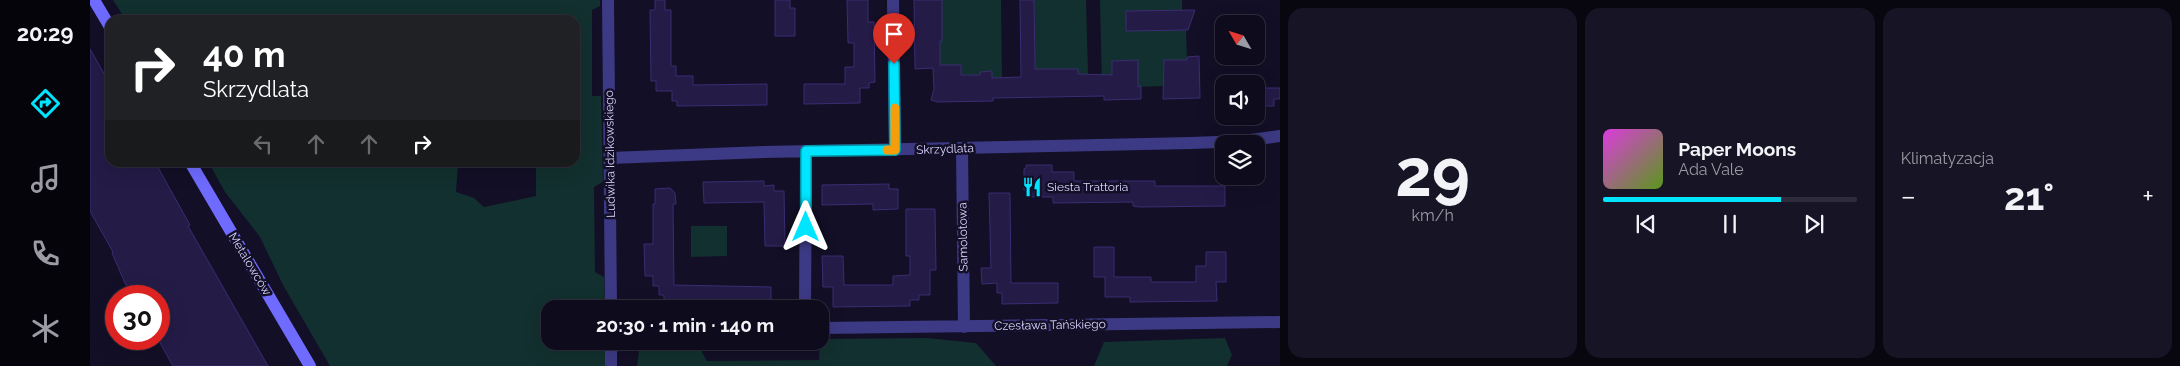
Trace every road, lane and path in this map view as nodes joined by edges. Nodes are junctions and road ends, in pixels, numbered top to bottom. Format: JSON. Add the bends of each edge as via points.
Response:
{"nodes":[{"id":1,"x":94,"y":0,"type":"edge"},
{"id":2,"x":608,"y":0,"type":"edge"},
{"id":3,"x":893,"y":0,"type":"edge"},
{"id":4,"x":105,"y":19,"type":"edge"},
{"id":5,"x":1280,"y":136,"type":"edge"},
{"id":6,"x":962,"y":148,"type":"junction"},
{"id":7,"x":895,"y":150,"type":"junction"},
{"id":8,"x":806,"y":151,"type":"junction"},
{"id":9,"x":610,"y":158,"type":"junction"},
{"id":10,"x":193,"y":167,"type":"edge"},
{"id":11,"x":611,"y":300,"type":"edge"},
{"id":12,"x":805,"y":300,"type":"edge"},
{"id":13,"x":1280,"y":322,"type":"edge"},
{"id":14,"x":964,"y":326,"type":"junction"},
{"id":15,"x":829,"y":328,"type":"edge"},
{"id":16,"x":611,"y":350,"type":"edge"},
{"id":17,"x":310,"y":366,"type":"edge"},
{"id":18,"x":611,"y":366,"type":"edge"}],
"edges":[{"from":1,"to":4,"type":"street"},
{"from":2,"to":9,"type":"street","name":"Ludwika Idzikowskiego"},
{"from":3,"to":7,"type":"street"},
{"from":5,"to":6,"type":"street","name":"Skrzydlata","via":[[1199,143]]},
{"from":6,"to":7,"type":"street","name":"Skrzydlata"},
{"from":6,"to":14,"type":"street","name":"Samolotowa"},
{"from":7,"to":8,"type":"street","name":"Skrzydlata"},
{"from":8,"to":9,"type":"street","name":"Skrzydlata"},
{"from":8,"to":12,"type":"street"},
{"from":9,"to":11,"type":"street","name":"Ludwika Idzikowskiego"},
{"from":10,"to":17,"type":"street","name":"Metalowców"},
{"from":13,"to":14,"type":"street","name":"Czesława Tańskiego"},
{"from":14,"to":15,"type":"street","name":"Czesława Tańskiego"},
{"from":16,"to":18,"type":"street"}]}
